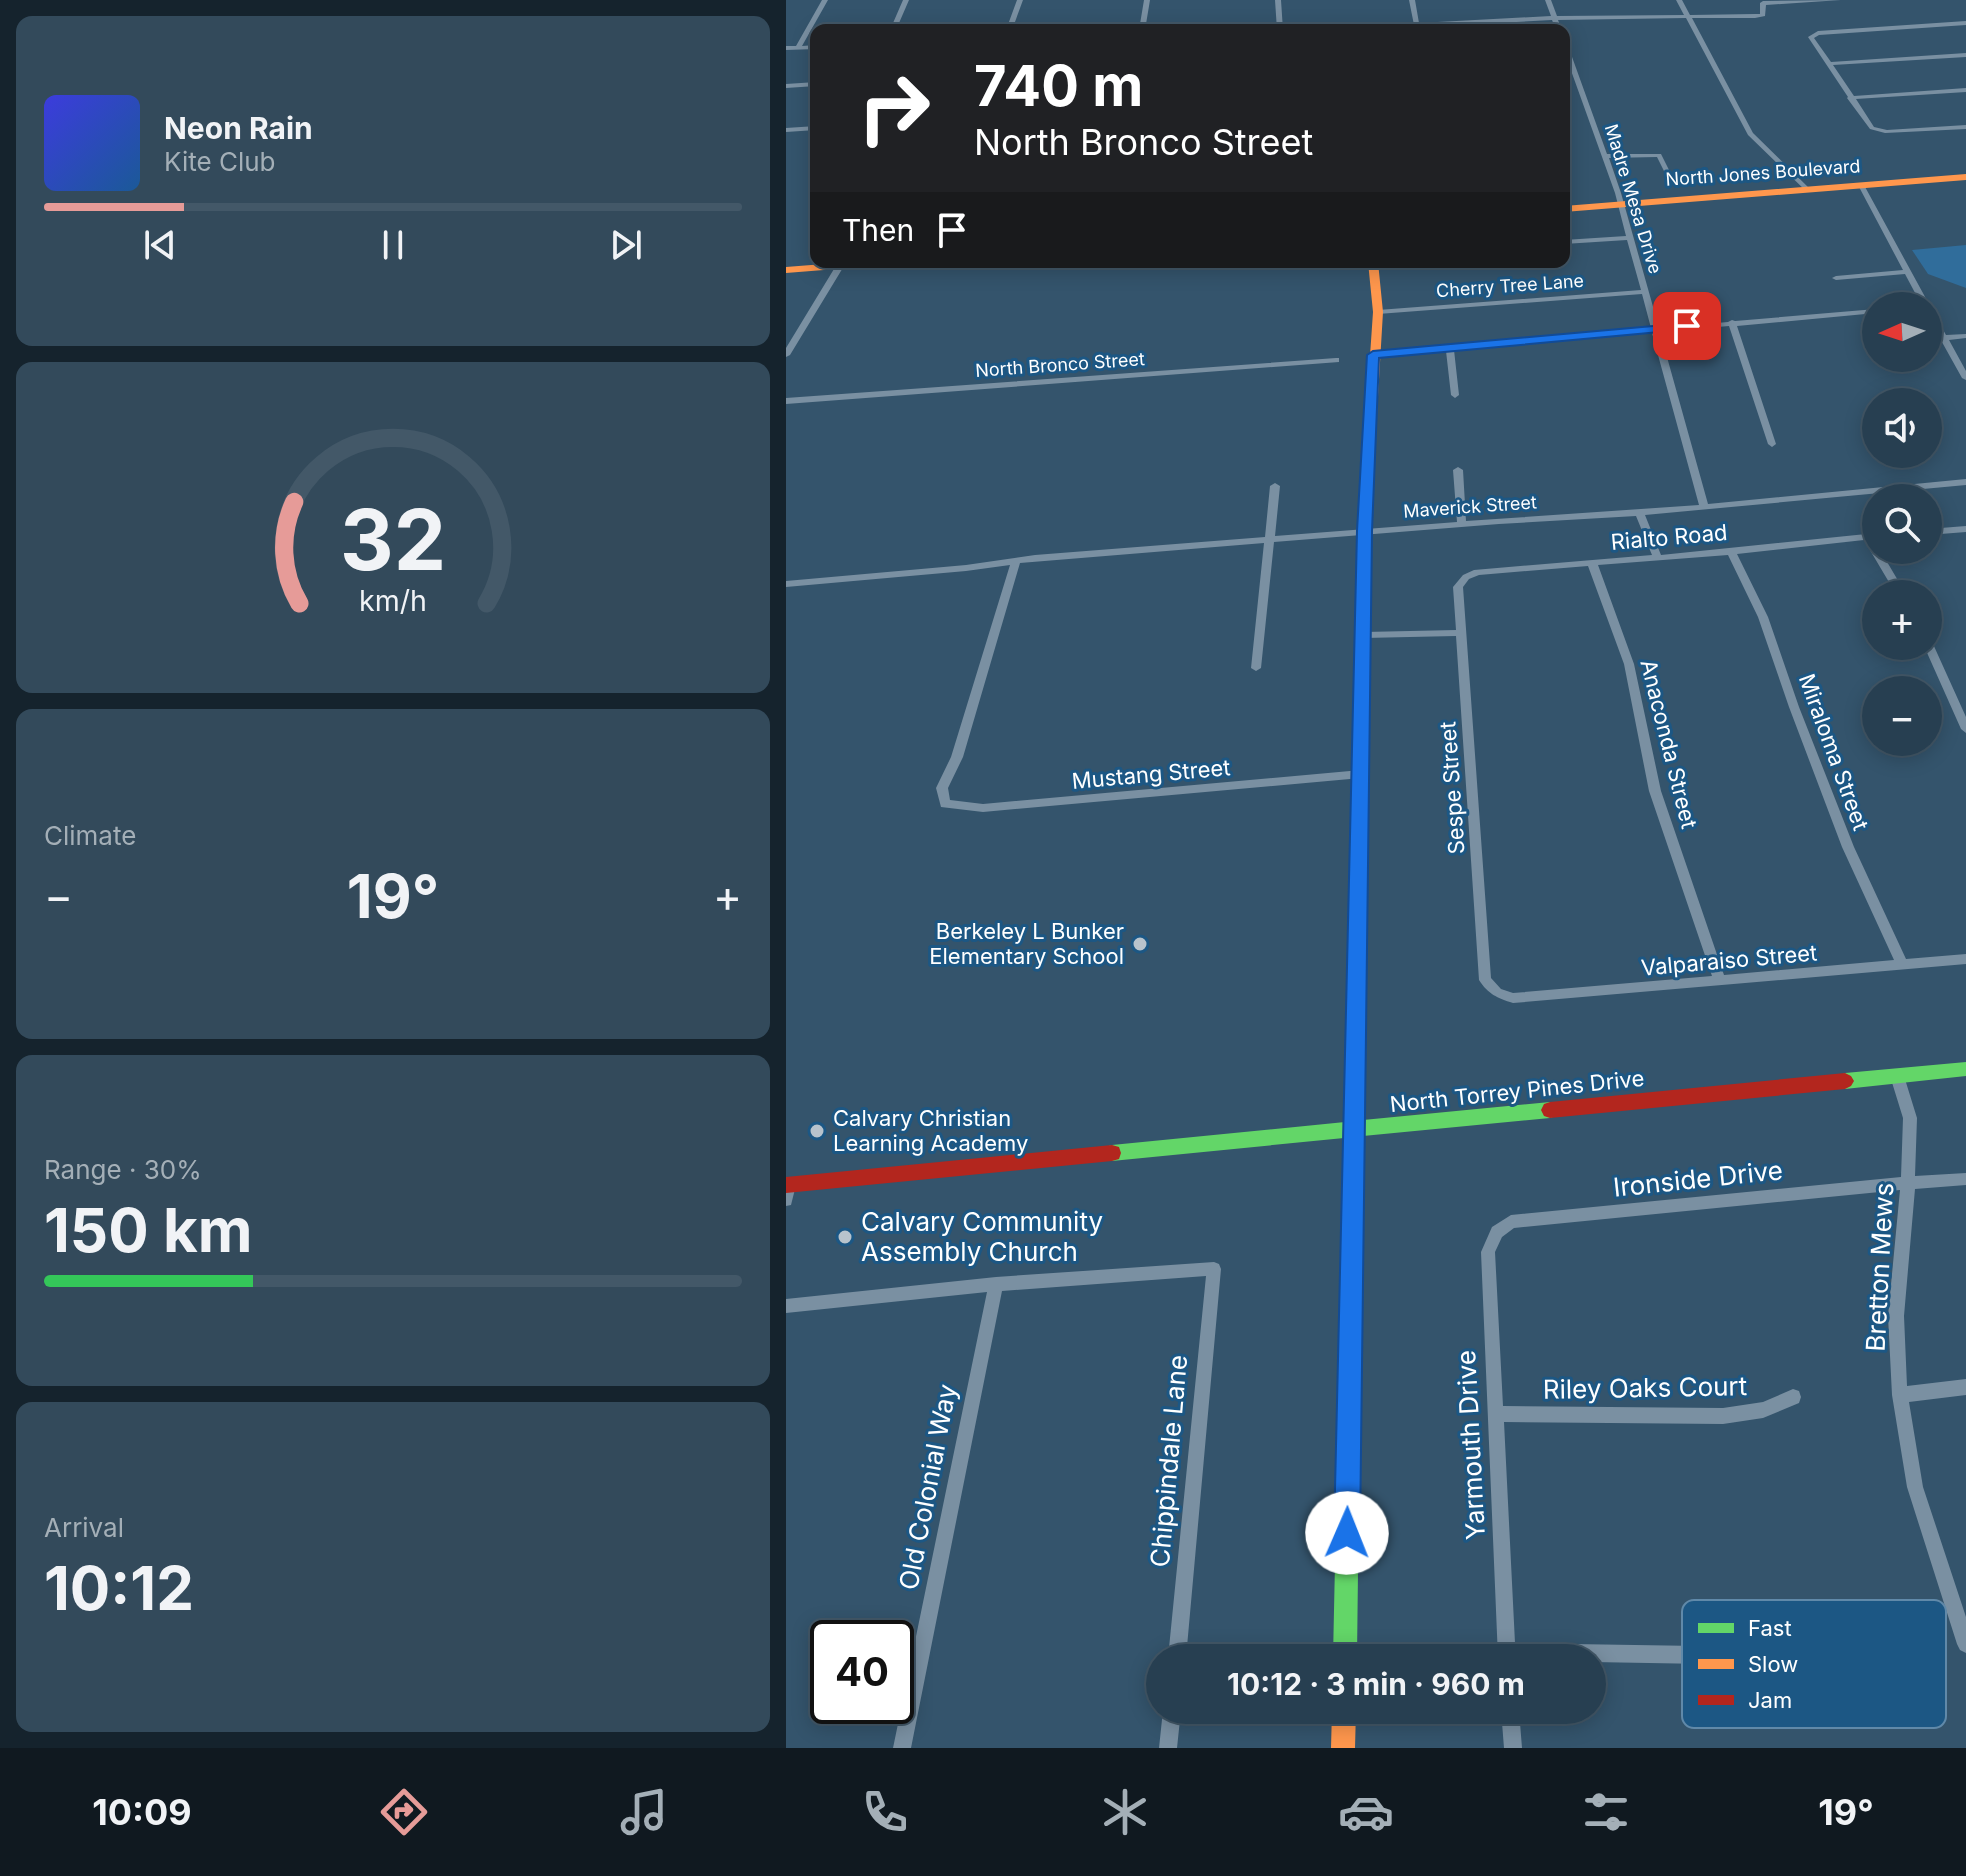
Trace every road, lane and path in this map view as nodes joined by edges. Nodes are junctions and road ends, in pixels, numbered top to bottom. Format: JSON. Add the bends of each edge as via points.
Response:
{"nodes":[{"id":1,"x":825,"y":0,"type":"edge"},
{"id":2,"x":906,"y":0,"type":"edge"},
{"id":3,"x":1020,"y":0,"type":"edge"},
{"id":4,"x":1147,"y":0,"type":"edge"},
{"id":5,"x":1278,"y":0,"type":"edge"},
{"id":6,"x":1412,"y":0,"type":"edge"},
{"id":7,"x":1548,"y":0,"type":"edge"},
{"id":8,"x":1679,"y":0,"type":"edge"},
{"id":9,"x":1838,"y":0,"type":"edge"},
{"id":10,"x":1688,"y":16,"type":"junction"},
{"id":11,"x":1555,"y":19,"type":"junction"},
{"id":12,"x":1966,"y":23,"type":"edge"},
{"id":13,"x":812,"y":24,"type":"edge"},
{"id":14,"x":896,"y":24,"type":"edge"},
{"id":15,"x":1011,"y":24,"type":"edge"},
{"id":16,"x":1143,"y":24,"type":"edge"},
{"id":17,"x":1280,"y":24,"type":"edge"},
{"id":18,"x":1416,"y":24,"type":"edge"},
{"id":19,"x":1478,"y":24,"type":"edge"},
{"id":20,"x":1557,"y":24,"type":"edge"},
{"id":21,"x":810,"y":27,"type":"edge"},
{"id":22,"x":810,"y":47,"type":"edge"},
{"id":23,"x":786,"y":48,"type":"edge"},
{"id":24,"x":798,"y":48,"type":"junction"},
{"id":25,"x":1966,"y":55,"type":"edge"},
{"id":26,"x":1570,"y":60,"type":"edge"},
{"id":27,"x":1828,"y":64,"type":"junction"},
{"id":28,"x":810,"y":84,"type":"edge"},
{"id":29,"x":786,"y":86,"type":"edge"},
{"id":30,"x":1966,"y":90,"type":"edge"},
{"id":31,"x":1850,"y":98,"type":"junction"},
{"id":32,"x":1966,"y":127,"type":"edge"},
{"id":33,"x":810,"y":128,"type":"edge"},
{"id":34,"x":786,"y":130,"type":"edge"},
{"id":35,"x":1605,"y":156,"type":"junction"},
{"id":36,"x":1667,"y":172,"type":"dead end"},
{"id":37,"x":1966,"y":177,"type":"edge"},
{"id":38,"x":1861,"y":185,"type":"junction"},
{"id":39,"x":1808,"y":190,"type":"junction"},
{"id":40,"x":1620,"y":204,"type":"junction"},
{"id":41,"x":1570,"y":208,"type":"edge"},
{"id":42,"x":1629,"y":238,"type":"junction"},
{"id":43,"x":1570,"y":242,"type":"edge"},
{"id":44,"x":813,"y":268,"type":"edge"},
{"id":45,"x":839,"y":268,"type":"edge"},
{"id":46,"x":1374,"y":268,"type":"edge"},
{"id":47,"x":786,"y":270,"type":"edge"},
{"id":48,"x":1907,"y":272,"type":"junction"},
{"id":49,"x":1836,"y":278,"type":"dead end"},
{"id":50,"x":1644,"y":292,"type":"junction"},
{"id":51,"x":1918,"y":292,"type":"edge"},
{"id":52,"x":1378,"y":312,"type":"junction"},
{"id":53,"x":1862,"y":312,"type":"edge"},
{"id":54,"x":1732,"y":322,"type":"junction"},
{"id":55,"x":1655,"y":329,"type":"junction"},
{"id":56,"x":1942,"y":334,"type":"edge"},
{"id":57,"x":1966,"y":336,"type":"edge"},
{"id":58,"x":1944,"y":338,"type":"junction"},
{"id":59,"x":1450,"y":349,"type":"junction"},
{"id":60,"x":786,"y":355,"type":"edge"},
{"id":61,"x":1373,"y":355,"type":"junction"},
{"id":62,"x":1336,"y":360,"type":"dead end"},
{"id":63,"x":1966,"y":378,"type":"edge"},
{"id":64,"x":1455,"y":395,"type":"dead end"},
{"id":65,"x":786,"y":401,"type":"edge"},
{"id":66,"x":1772,"y":444,"type":"dead end"},
{"id":67,"x":1458,"y":470,"type":"dead end"},
{"id":68,"x":1966,"y":482,"type":"edge"},
{"id":69,"x":1275,"y":486,"type":"dead end"},
{"id":70,"x":1704,"y":506,"type":"junction"},
{"id":71,"x":1639,"y":513,"type":"junction"},
{"id":72,"x":1462,"y":524,"type":"junction"},
{"id":73,"x":1966,"y":529,"type":"edge"},
{"id":74,"x":1364,"y":531,"type":"junction"},
{"id":75,"x":1942,"y":531,"type":"edge"},
{"id":76,"x":1270,"y":538,"type":"junction"},
{"id":77,"x":1862,"y":538,"type":"edge"},
{"id":78,"x":1731,"y":552,"type":"junction"},
{"id":79,"x":1658,"y":558,"type":"junction"},
{"id":80,"x":1016,"y":561,"type":"junction"},
{"id":81,"x":1592,"y":563,"type":"junction"},
{"id":82,"x":1466,"y":577,"type":"joint"},
{"id":83,"x":786,"y":584,"type":"edge"},
{"id":84,"x":1461,"y":633,"type":"junction"},
{"id":85,"x":1364,"y":635,"type":"junction"},
{"id":86,"x":1935,"y":660,"type":"edge"},
{"id":87,"x":1256,"y":668,"type":"dead end"},
{"id":88,"x":1966,"y":729,"type":"edge"},
{"id":89,"x":1361,"y":774,"type":"junction"},
{"id":90,"x":1966,"y":959,"type":"edge"},
{"id":91,"x":1902,"y":965,"type":"junction"},
{"id":92,"x":1720,"y":981,"type":"junction"},
{"id":93,"x":1497,"y":993,"type":"joint"},
{"id":94,"x":1966,"y":1069,"type":"edge"},
{"id":95,"x":1897,"y":1076,"type":"junction"},
{"id":96,"x":1354,"y":1130,"type":"junction"},
{"id":97,"x":1966,"y":1179,"type":"edge"},
{"id":98,"x":1908,"y":1184,"type":"junction"},
{"id":99,"x":787,"y":1190,"type":"edge"},
{"id":100,"x":1497,"y":1232,"type":"joint"},
{"id":101,"x":996,"y":1284,"type":"junction"},
{"id":102,"x":786,"y":1306,"type":"edge"},
{"id":103,"x":1966,"y":1387,"type":"edge"},
{"id":104,"x":1900,"y":1395,"type":"junction"},
{"id":105,"x":1793,"y":1397,"type":"dead end"},
{"id":106,"x":1496,"y":1414,"type":"junction"},
{"id":107,"x":1966,"y":1642,"type":"edge"},
{"id":108,"x":1178,"y":1644,"type":"edge"},
{"id":109,"x":1345,"y":1644,"type":"edge"},
{"id":110,"x":1506,"y":1644,"type":"edge"},
{"id":111,"x":1606,"y":1655,"type":"edge"},
{"id":112,"x":1682,"y":1656,"type":"edge"},
{"id":113,"x":1171,"y":1724,"type":"edge"},
{"id":114,"x":1344,"y":1724,"type":"edge"},
{"id":115,"x":1511,"y":1724,"type":"edge"},
{"id":116,"x":902,"y":1748,"type":"edge"},
{"id":117,"x":1168,"y":1748,"type":"edge"},
{"id":118,"x":1343,"y":1748,"type":"edge"},
{"id":119,"x":1513,"y":1748,"type":"edge"}],
"edges":[{"from":1,"to":13,"type":"street"},
{"from":2,"to":14,"type":"street"},
{"from":3,"to":15,"type":"street"},
{"from":4,"to":16,"type":"street"},
{"from":5,"to":17,"type":"street"},
{"from":6,"to":18,"type":"street"},
{"from":7,"to":11,"type":"street"},
{"from":8,"to":10,"type":"street"},
{"from":9,"to":10,"type":"street","via":[[1763,3],[1763,15]]},
{"from":10,"to":11,"type":"street"},
{"from":10,"to":39,"type":"street","via":[[1750,134]]},
{"from":11,"to":19,"type":"street"},
{"from":11,"to":20,"type":"street"},
{"from":12,"to":27,"type":"street","via":[[1812,35]]},
{"from":21,"to":24,"type":"street"},
{"from":22,"to":24,"type":"street"},
{"from":23,"to":24,"type":"street"},
{"from":25,"to":27,"type":"street"},
{"from":26,"to":35,"type":"street","name":"Madre Mesa Drive"},
{"from":27,"to":31,"type":"street"},
{"from":28,"to":29,"type":"street"},
{"from":30,"to":31,"type":"street"},
{"from":31,"to":32,"type":"street","via":[[1878,131]]},
{"from":33,"to":34,"type":"street"},
{"from":35,"to":36,"type":"street","via":[[1659,155]]},
{"from":35,"to":40,"type":"street","name":"Madre Mesa Drive"},
{"from":37,"to":38,"type":"street","name":"North Jones Boulevard"},
{"from":38,"to":39,"type":"street","name":"North Jones Boulevard"},
{"from":38,"to":48,"type":"street"},
{"from":39,"to":40,"type":"street","name":"North Jones Boulevard"},
{"from":40,"to":41,"type":"street","name":"North Jones Boulevard"},
{"from":40,"to":42,"type":"street","name":"Madre Mesa Drive"},
{"from":42,"to":43,"type":"street"},
{"from":42,"to":50,"type":"street","name":"Madre Mesa Drive"},
{"from":44,"to":47,"type":"street"},
{"from":45,"to":60,"type":"street"},
{"from":46,"to":52,"type":"street"},
{"from":48,"to":49,"type":"street"},
{"from":48,"to":51,"type":"street"},
{"from":50,"to":52,"type":"street","name":"Cherry Tree Lane"},
{"from":50,"to":55,"type":"street","name":"Madre Mesa Drive"},
{"from":52,"to":61,"type":"street"},
{"from":53,"to":54,"type":"street"},
{"from":54,"to":55,"type":"street"},
{"from":54,"to":66,"type":"street"},
{"from":55,"to":59,"type":"street"},
{"from":55,"to":70,"type":"street","name":"Madre Mesa Drive"},
{"from":56,"to":58,"type":"street"},
{"from":57,"to":58,"type":"street"},
{"from":58,"to":63,"type":"street"},
{"from":59,"to":61,"type":"street"},
{"from":59,"to":64,"type":"street"},
{"from":61,"to":74,"type":"street"},
{"from":62,"to":65,"type":"street","name":"North Bronco Street"},
{"from":67,"to":72,"type":"street"},
{"from":68,"to":70,"type":"street","name":"Maverick Street"},
{"from":69,"to":76,"type":"street"},
{"from":70,"to":71,"type":"street","name":"Maverick Street"},
{"from":71,"to":72,"type":"street","name":"Maverick Street"},
{"from":71,"to":79,"type":"street"},
{"from":72,"to":74,"type":"street","name":"Maverick Street"},
{"from":73,"to":75,"type":"street"},
{"from":74,"to":76,"type":"street","name":"Maverick Street"},
{"from":74,"to":85,"type":"street"},
{"from":76,"to":80,"type":"street","name":"Maverick Street"},
{"from":76,"to":87,"type":"street"},
{"from":77,"to":78,"type":"street","name":"Rialto Road"},
{"from":78,"to":79,"type":"street","name":"Rialto Road"},
{"from":78,"to":91,"type":"street","name":"Miraloma Street","via":[[1763,617],[1848,847]]},
{"from":79,"to":81,"type":"street","name":"Rialto Road"},
{"from":80,"to":83,"type":"street","name":"Maverick Street"},
{"from":80,"to":89,"type":"street","name":"Mustang Street","via":[[957,757],[942,788],[945,804],[983,808]]},
{"from":81,"to":82,"type":"street","name":"Rialto Road"},
{"from":81,"to":92,"type":"street","name":"Anaconda Street","via":[[1629,664],[1655,791]]},
{"from":82,"to":84,"type":"street","name":"Sespe Street","via":[[1458,587]]},
{"from":84,"to":85,"type":"street"},
{"from":84,"to":93,"type":"street","name":"Sespe Street","via":[[1485,980]]},
{"from":85,"to":89,"type":"street"},
{"from":86,"to":88,"type":"street"},
{"from":89,"to":96,"type":"street"},
{"from":90,"to":91,"type":"street","name":"Valparaiso Street"},
{"from":91,"to":92,"type":"street","name":"Valparaiso Street"},
{"from":92,"to":93,"type":"street","name":"Valparaiso Street","via":[[1513,998]]},
{"from":94,"to":95,"type":"street","name":"North Torrey Pines Drive"},
{"from":95,"to":96,"type":"street","name":"North Torrey Pines Drive"},
{"from":95,"to":98,"type":"street","name":"Bretton Mews","via":[[1910,1118]]},
{"from":96,"to":99,"type":"street","name":"North Torrey Pines Drive"},
{"from":96,"to":109,"type":"street"},
{"from":97,"to":98,"type":"street","name":"Ironside Drive"},
{"from":98,"to":100,"type":"street","name":"Ironside Drive","via":[[1511,1222]]},
{"from":98,"to":104,"type":"street","name":"Bretton Mews","via":[[1896,1316]]},
{"from":100,"to":106,"type":"street","name":"Yarmouth Drive","via":[[1488,1252]]},
{"from":101,"to":102,"type":"street"},
{"from":101,"to":108,"type":"street","name":"Chippindale Lane","via":[[1214,1269]]},
{"from":101,"to":116,"type":"street","name":"Old Colonial Way"},
{"from":103,"to":104,"type":"street"},
{"from":104,"to":107,"type":"street","name":"Bretton Mews","via":[[1915,1487]]},
{"from":105,"to":106,"type":"street","name":"Riley Oaks Court","via":[[1763,1410],[1723,1416]]},
{"from":106,"to":110,"type":"street","name":"Yarmouth Drive"},
{"from":111,"to":112,"type":"street"},
{"from":113,"to":117,"type":"street"},
{"from":114,"to":118,"type":"street"},
{"from":115,"to":119,"type":"street"}]}
